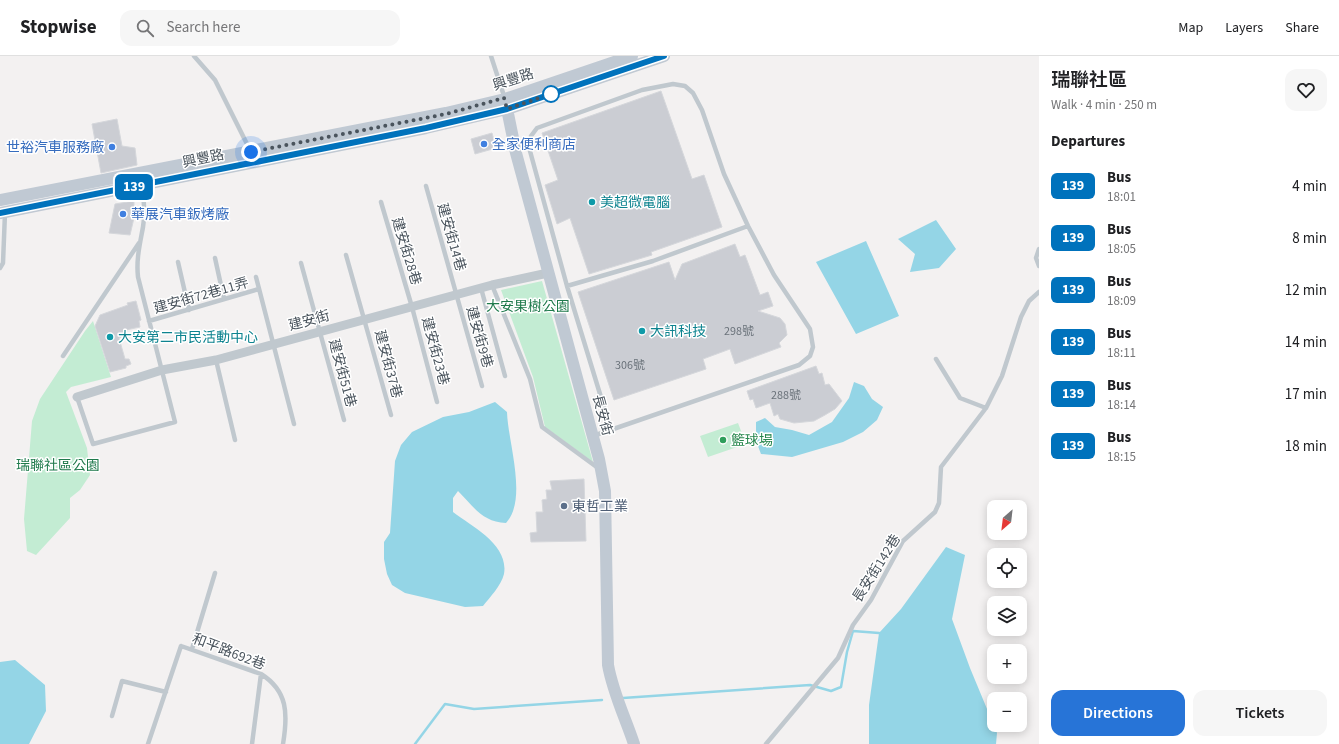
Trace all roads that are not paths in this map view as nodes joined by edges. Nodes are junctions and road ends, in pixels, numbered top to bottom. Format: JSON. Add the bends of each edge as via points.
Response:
{"nodes":[{"id":1,"x":194,"y":56,"type":"edge"},
{"id":2,"x":491,"y":56,"type":"edge"},
{"id":3,"x":631,"y":56,"type":"edge"},
{"id":4,"x":664,"y":56,"type":"edge"},
{"id":5,"x":506,"y":104,"type":"junction"},
{"id":6,"x":251,"y":152,"type":"junction"},
{"id":7,"x":138,"y":173,"type":"junction"},
{"id":8,"x":142,"y":186,"type":"junction"},
{"id":9,"x":426,"y":186,"type":"dead end"},
{"id":10,"x":0,"y":200,"type":"edge"},
{"id":11,"x":381,"y":202,"type":"dead end"},
{"id":12,"x":3,"y":212,"type":"edge"},
{"id":13,"x":748,"y":226,"type":"junction"},
{"id":14,"x":140,"y":242,"type":"junction"},
{"id":15,"x":1039,"y":249,"type":"edge"},
{"id":16,"x":346,"y":255,"type":"dead end"},
{"id":17,"x":215,"y":258,"type":"dead end"},
{"id":18,"x":178,"y":262,"type":"dead end"},
{"id":19,"x":301,"y":263,"type":"dead end"},
{"id":20,"x":1039,"y":266,"type":"edge"},
{"id":21,"x":0,"y":268,"type":"edge"},
{"id":22,"x":548,"y":274,"type":"junction"},
{"id":23,"x":256,"y":277,"type":"dead end"},
{"id":24,"x":492,"y":285,"type":"junction"},
{"id":25,"x":568,"y":286,"type":"junction"},
{"id":26,"x":481,"y":288,"type":"junction"},
{"id":27,"x":259,"y":289,"type":"junction"},
{"id":28,"x":1039,"y":292,"type":"edge"},
{"id":29,"x":456,"y":295,"type":"junction"},
{"id":30,"x":224,"y":300,"type":"junction"},
{"id":31,"x":412,"y":307,"type":"junction"},
{"id":32,"x":189,"y":310,"type":"junction"},
{"id":33,"x":365,"y":319,"type":"junction"},
{"id":34,"x":150,"y":321,"type":"junction"},
{"id":35,"x":321,"y":331,"type":"junction"},
{"id":36,"x":273,"y":344,"type":"junction"},
{"id":37,"x":63,"y":356,"type":"dead end"},
{"id":38,"x":936,"y":359,"type":"dead end"},
{"id":39,"x":216,"y":360,"type":"junction"},
{"id":40,"x":162,"y":370,"type":"junction"},
{"id":41,"x":505,"y":376,"type":"dead end"},
{"id":42,"x":482,"y":386,"type":"dead end"},
{"id":43,"x":77,"y":396,"type":"joint"},
{"id":44,"x":437,"y":402,"type":"dead end"},
{"id":45,"x":986,"y":408,"type":"junction"},
{"id":46,"x":391,"y":414,"type":"dead end"},
{"id":47,"x":344,"y":420,"type":"dead end"},
{"id":48,"x":294,"y":424,"type":"dead end"},
{"id":49,"x":611,"y":430,"type":"junction"},
{"id":50,"x":593,"y":436,"type":"junction"},
{"id":51,"x":235,"y":440,"type":"dead end"},
{"id":52,"x":601,"y":470,"type":"junction"},
{"id":53,"x":215,"y":573,"type":"dead end"},
{"id":54,"x":192,"y":649,"type":"junction"},
{"id":55,"x":261,"y":674,"type":"junction"},
{"id":56,"x":166,"y":692,"type":"junction"},
{"id":57,"x":112,"y":716,"type":"dead end"},
{"id":58,"x":148,"y":744,"type":"edge"},
{"id":59,"x":252,"y":744,"type":"edge"},
{"id":60,"x":283,"y":744,"type":"edge"},
{"id":61,"x":634,"y":744,"type":"edge"},
{"id":62,"x":766,"y":744,"type":"edge"}],
"edges":[{"from":1,"to":6,"type":"lane","via":[[215,80]]},
{"from":2,"to":5,"type":"lane"},
{"from":3,"to":5,"type":"main road","name":"興豐路"},
{"from":4,"to":5,"type":"main road","name":"興豐路"},
{"from":5,"to":6,"type":"main road","name":"興豐路"},
{"from":5,"to":8,"type":"main road","name":"興豐路","via":[[426,128]]},
{"from":5,"to":22,"type":"main road","name":"長安街","via":[[516,153]]},
{"from":6,"to":7,"type":"main road","name":"興豐路"},
{"from":7,"to":8,"type":"lane"},
{"from":7,"to":10,"type":"main road","name":"興豐路"},
{"from":8,"to":12,"type":"main road","name":"興豐路"},
{"from":8,"to":14,"type":"lane","via":[[144,226]]},
{"from":9,"to":29,"type":"lane","name":"建安街14巷"},
{"from":11,"to":31,"type":"lane","name":"建安街28巷"},
{"from":12,"to":21,"type":"lane","via":[[3,263]]},
{"from":13,"to":25,"type":"lane","via":[[653,261]]},
{"from":13,"to":25,"type":"lane","via":[[724,174],[702,110],[693,93],[685,86],[673,84],[642,90],[537,128],[531,136],[530,151]]},
{"from":13,"to":49,"type":"lane","via":[[774,275],[810,329],[813,347],[810,356],[799,365]]},
{"from":14,"to":34,"type":"lane","via":[[138,277]]},
{"from":14,"to":37,"type":"lane"},
{"from":15,"to":20,"type":"lane","via":[[1036,258]]},
{"from":16,"to":33,"type":"lane","name":"建安街37巷"},
{"from":17,"to":30,"type":"lane"},
{"from":18,"to":32,"type":"lane"},
{"from":19,"to":35,"type":"lane","name":"建安街51巷"},
{"from":22,"to":24,"type":"street","name":"建安街"},
{"from":22,"to":50,"type":"main road","name":"長安街"},
{"from":23,"to":27,"type":"lane"},
{"from":24,"to":26,"type":"street","name":"建安街"},
{"from":24,"to":52,"type":"lane","via":[[530,379],[542,427]]},
{"from":25,"to":49,"type":"lane"},
{"from":26,"to":29,"type":"street","name":"建安街"},
{"from":26,"to":41,"type":"lane"},
{"from":27,"to":30,"type":"lane","name":"建安街72巷11弄"},
{"from":27,"to":36,"type":"lane"},
{"from":28,"to":45,"type":"lane","name":"長安街142巷","via":[[1029,301],[1021,316],[1002,376]]},
{"from":29,"to":31,"type":"street","name":"建安街"},
{"from":29,"to":42,"type":"lane","name":"建安街9巷"},
{"from":30,"to":32,"type":"lane","name":"建安街72巷11弄"},
{"from":31,"to":33,"type":"street","name":"建安街"},
{"from":31,"to":44,"type":"lane","name":"建安街23巷"},
{"from":32,"to":34,"type":"lane","name":"建安街72巷11弄"},
{"from":33,"to":35,"type":"street","name":"建安街"},
{"from":33,"to":46,"type":"lane","name":"建安街37巷"},
{"from":34,"to":40,"type":"lane"},
{"from":35,"to":36,"type":"street","name":"建安街"},
{"from":35,"to":47,"type":"lane","name":"建安街51巷"},
{"from":36,"to":39,"type":"street","name":"建安街"},
{"from":36,"to":48,"type":"lane"},
{"from":38,"to":45,"type":"lane","via":[[960,398]]},
{"from":39,"to":40,"type":"street","name":"建安街"},
{"from":39,"to":51,"type":"lane"},
{"from":40,"to":43,"type":"street","name":"建安街"},
{"from":40,"to":43,"type":"lane","via":[[175,422],[93,444]]},
{"from":45,"to":62,"type":"lane","name":"長安街142巷","via":[[941,467],[939,503],[935,512],[903,541],[871,600],[853,625],[838,658]]},
{"from":49,"to":50,"type":"lane"},
{"from":50,"to":52,"type":"main road","name":"長安街"},
{"from":52,"to":61,"type":"main road","name":"長安街","via":[[604,491],[608,665],[616,700]]},
{"from":53,"to":54,"type":"lane"},
{"from":54,"to":55,"type":"lane","name":"和平路692巷"},
{"from":54,"to":56,"type":"lane","name":"和平路692巷","via":[[181,646]]},
{"from":55,"to":59,"type":"lane"},
{"from":55,"to":60,"type":"lane","name":"和平路692巷","via":[[271,680],[280,692],[286,713]]},
{"from":56,"to":57,"type":"lane","via":[[122,681]]},
{"from":56,"to":58,"type":"lane"}]}
